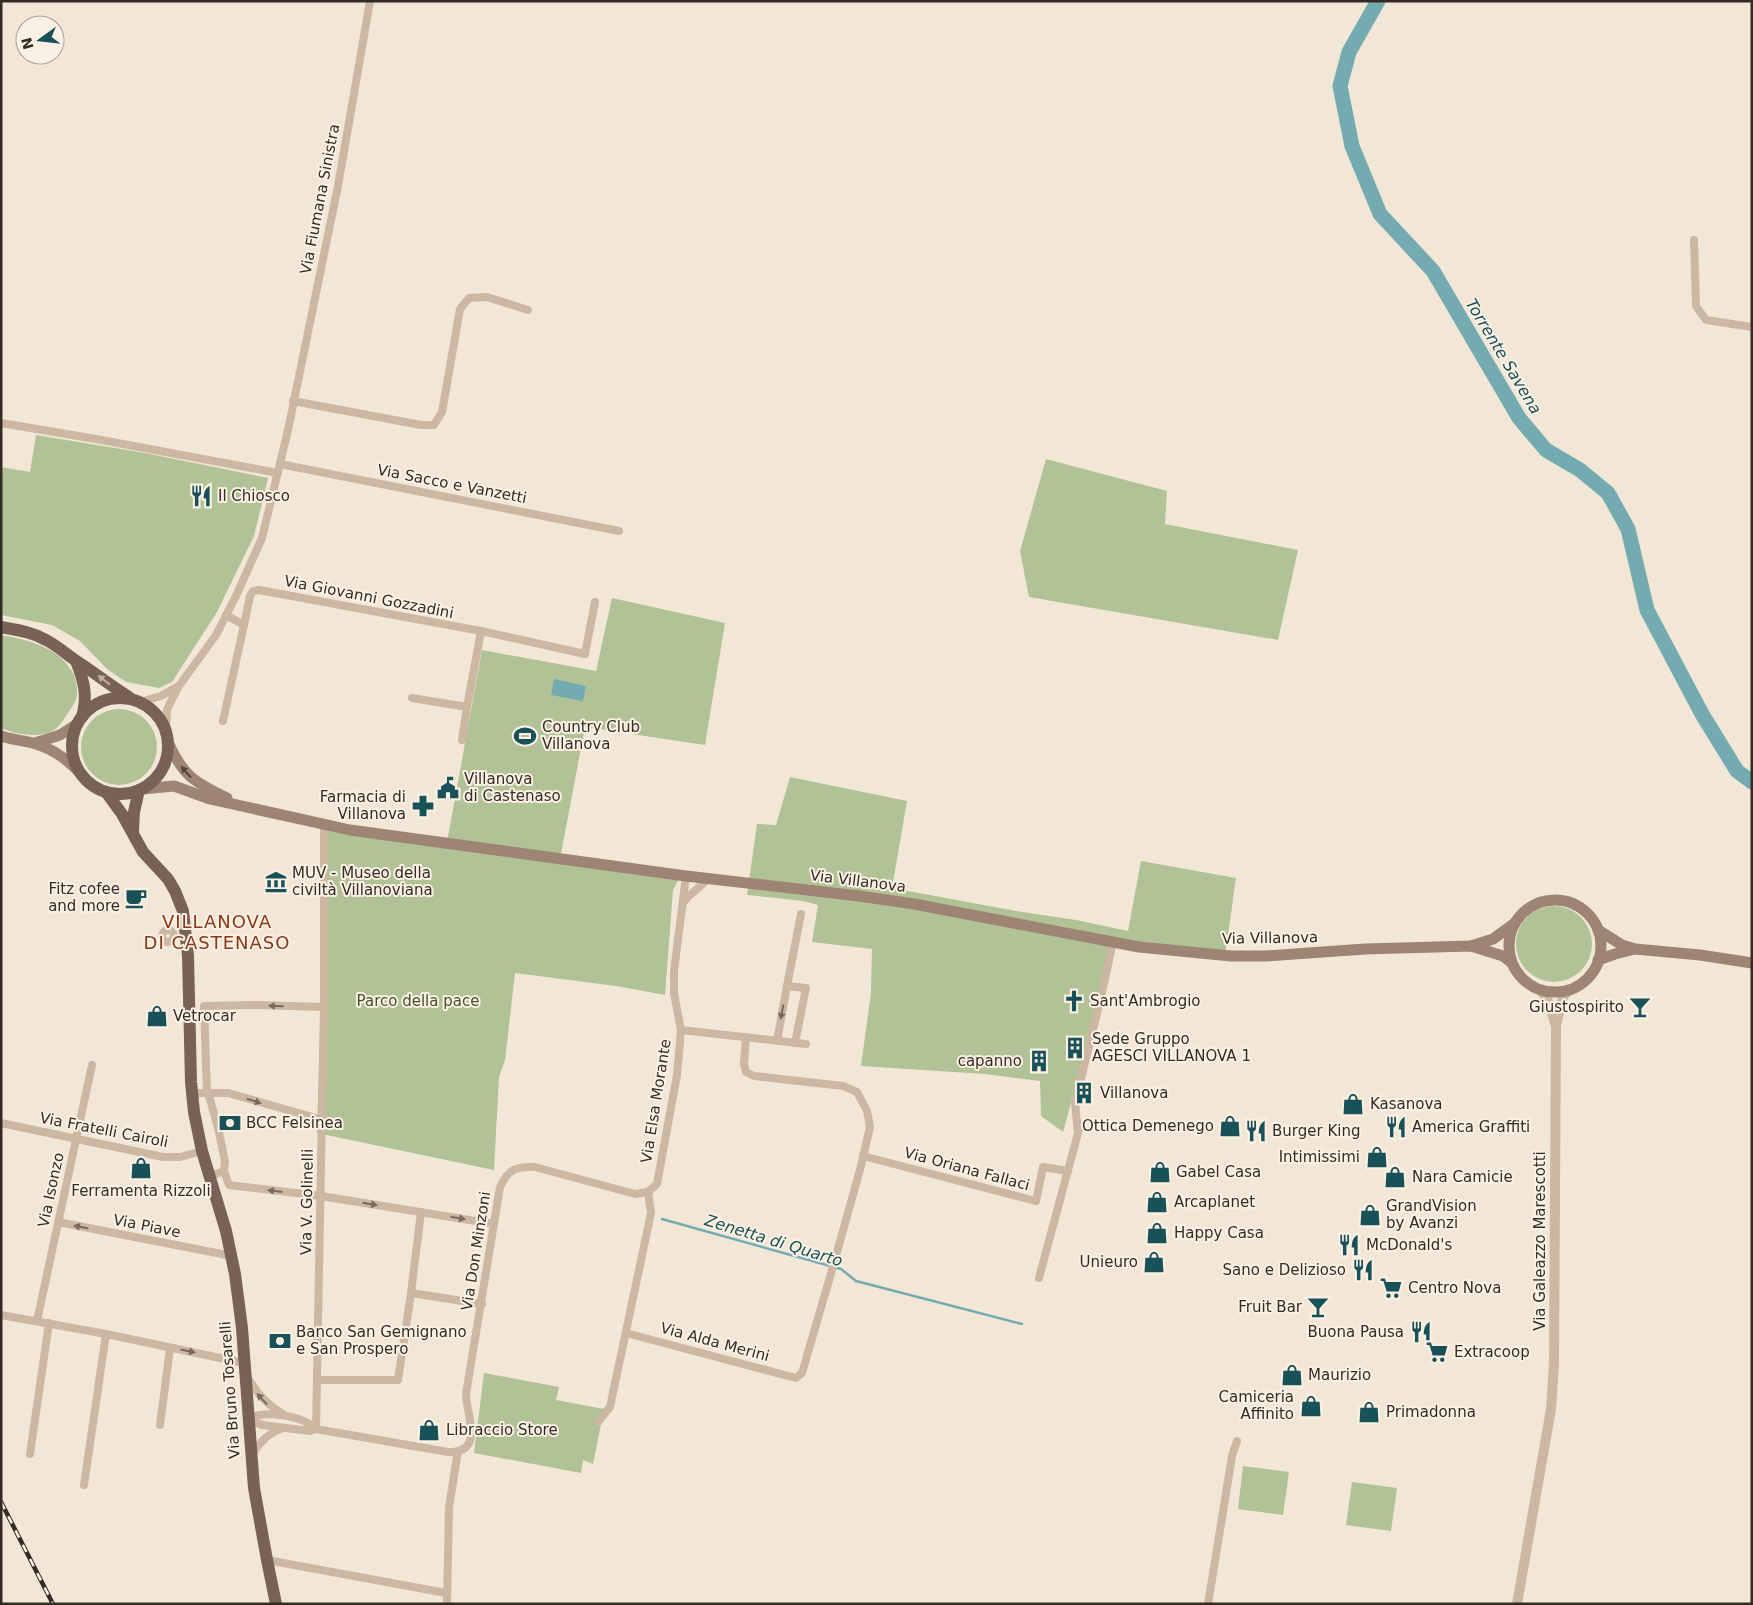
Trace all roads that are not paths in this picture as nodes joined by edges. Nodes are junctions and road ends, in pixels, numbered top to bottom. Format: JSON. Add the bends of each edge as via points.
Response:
{"nodes":[{"id":1,"x":370,"y":1,"type":"edge"},
{"id":2,"x":1694,"y":240,"type":"dead end"},
{"id":3,"x":528,"y":310,"type":"dead end"},
{"id":4,"x":1752,"y":327,"type":"edge"},
{"id":5,"x":293,"y":401,"type":"junction"},
{"id":6,"x":1,"y":423,"type":"edge"},
{"id":7,"x":280,"y":464,"type":"junction"},
{"id":8,"x":278,"y":472,"type":"junction"},
{"id":9,"x":619,"y":531,"type":"dead end"},
{"id":10,"x":595,"y":602,"type":"dead end"},
{"id":11,"x":226,"y":615,"type":"junction"},
{"id":12,"x":244,"y":624,"type":"junction"},
{"id":13,"x":1,"y":627,"type":"edge"},
{"id":14,"x":481,"y":631,"type":"junction"},
{"id":15,"x":76,"y":661,"type":"junction"},
{"id":16,"x":178,"y":686,"type":"junction"},
{"id":17,"x":412,"y":698,"type":"dead end"},
{"id":18,"x":136,"y":700,"type":"junction"},
{"id":19,"x":467,"y":707,"type":"junction"},
{"id":20,"x":79,"y":720,"type":"junction"},
{"id":21,"x":223,"y":721,"type":"dead end"},
{"id":22,"x":1,"y":736,"type":"edge"},
{"id":23,"x":167,"y":736,"type":"junction"},
{"id":24,"x":462,"y":740,"type":"dead end"},
{"id":25,"x":35,"y":743,"type":"junction"},
{"id":26,"x":84,"y":777,"type":"junction"},
{"id":27,"x":140,"y":790,"type":"junction"},
{"id":28,"x":106,"y":792,"type":"junction"},
{"id":29,"x":242,"y":805,"type":"junction"},
{"id":30,"x":324,"y":826,"type":"junction"},
{"id":31,"x":133,"y":836,"type":"junction"},
{"id":32,"x":686,"y":876,"type":"junction"},
{"id":33,"x":708,"y":879,"type":"junction"},
{"id":34,"x":683,"y":903,"type":"junction"},
{"id":35,"x":801,"y":914,"type":"dead end"},
{"id":36,"x":1515,"y":923,"type":"junction"},
{"id":37,"x":1598,"y":930,"type":"junction"},
{"id":38,"x":1113,"y":942,"type":"junction"},
{"id":39,"x":1471,"y":946,"type":"junction"},
{"id":40,"x":1635,"y":949,"type":"junction"},
{"id":41,"x":1598,"y":960,"type":"junction"},
{"id":42,"x":1512,"y":962,"type":"junction"},
{"id":43,"x":1752,"y":963,"type":"edge"},
{"id":44,"x":787,"y":986,"type":"junction"},
{"id":45,"x":1541,"y":990,"type":"junction"},
{"id":46,"x":1569,"y":990,"type":"junction"},
{"id":47,"x":324,"y":1007,"type":"junction"},
{"id":48,"x":1556,"y":1025,"type":"junction"},
{"id":49,"x":681,"y":1030,"type":"junction"},
{"id":50,"x":746,"y":1037,"type":"junction"},
{"id":51,"x":777,"y":1041,"type":"junction"},
{"id":52,"x":795,"y":1043,"type":"junction"},
{"id":53,"x":806,"y":1044,"type":"dead end"},
{"id":54,"x":92,"y":1065,"type":"dead end"},
{"id":55,"x":207,"y":1092,"type":"junction"},
{"id":56,"x":191,"y":1093,"type":"junction"},
{"id":57,"x":322,"y":1120,"type":"junction"},
{"id":58,"x":1,"y":1124,"type":"edge"},
{"id":59,"x":76,"y":1140,"type":"junction"},
{"id":60,"x":202,"y":1151,"type":"junction"},
{"id":61,"x":863,"y":1156,"type":"junction"},
{"id":62,"x":224,"y":1171,"type":"junction"},
{"id":63,"x":1068,"y":1172,"type":"junction"},
{"id":64,"x":210,"y":1176,"type":"junction"},
{"id":65,"x":648,"y":1192,"type":"junction"},
{"id":66,"x":321,"y":1196,"type":"junction"},
{"id":67,"x":421,"y":1212,"type":"junction"},
{"id":68,"x":58,"y":1222,"type":"junction"},
{"id":69,"x":494,"y":1224,"type":"junction"},
{"id":70,"x":232,"y":1256,"type":"junction"},
{"id":71,"x":1040,"y":1278,"type":"dead end"},
{"id":72,"x":410,"y":1293,"type":"junction"},
{"id":73,"x":482,"y":1304,"type":"junction"},
{"id":74,"x":1,"y":1315,"type":"edge"},
{"id":75,"x":37,"y":1321,"type":"junction"},
{"id":76,"x":49,"y":1323,"type":"junction"},
{"id":77,"x":626,"y":1333,"type":"junction"},
{"id":78,"x":106,"y":1334,"type":"junction"},
{"id":79,"x":170,"y":1348,"type":"junction"},
{"id":80,"x":245,"y":1368,"type":"junction"},
{"id":81,"x":317,"y":1380,"type":"junction"},
{"id":82,"x":286,"y":1416,"type":"junction"},
{"id":83,"x":248,"y":1419,"type":"junction"},
{"id":84,"x":598,"y":1422,"type":"dead end"},
{"id":85,"x":160,"y":1425,"type":"dead end"},
{"id":86,"x":286,"y":1428,"type":"junction"},
{"id":87,"x":316,"y":1429,"type":"junction"},
{"id":88,"x":1237,"y":1441,"type":"dead end"},
{"id":89,"x":458,"y":1451,"type":"junction"},
{"id":90,"x":30,"y":1454,"type":"dead end"},
{"id":91,"x":251,"y":1457,"type":"junction"},
{"id":92,"x":84,"y":1485,"type":"dead end"},
{"id":93,"x":266,"y":1560,"type":"junction"},
{"id":94,"x":446,"y":1593,"type":"junction"},
{"id":95,"x":276,"y":1604,"type":"edge"},
{"id":96,"x":447,"y":1604,"type":"edge"},
{"id":97,"x":1208,"y":1604,"type":"edge"},
{"id":98,"x":1517,"y":1604,"type":"edge"}],
"edges":[{"from":1,"to":5,"type":"street","name":"Via Fiumana Sinistra","via":[[338,186]]},
{"from":2,"to":4,"type":"street","via":[[1696,306],[1706,320]]},
{"from":3,"to":5,"type":"street","via":[[487,297],[470,298],[460,309],[442,412],[434,425]]},
{"from":5,"to":7,"type":"street","name":"Via Fiumana Sinistra"},
{"from":6,"to":8,"type":"street"},
{"from":7,"to":8,"type":"street","name":"Via Fiumana Sinistra"},
{"from":7,"to":9,"type":"street","name":"Via Sacco e Vanzetti"},
{"from":8,"to":11,"type":"street","name":"Via Fiumana Sinistra","via":[[262,538]]},
{"from":10,"to":14,"type":"street","name":"Via Giovanni Gozzadini","via":[[585,654]]},
{"from":11,"to":12,"type":"street"},
{"from":11,"to":16,"type":"street","name":"Via Fiumana Sinistra","via":[[200,659]]},
{"from":12,"to":14,"type":"street","name":"Via Giovanni Gozzadini","via":[[250,596],[259,590]]},
{"from":12,"to":21,"type":"street"},
{"from":13,"to":15,"type":"main road","via":[[46,639]]},
{"from":14,"to":19,"type":"street"},
{"from":18,"to":15,"type":"main road","one_way":true},
{"from":15,"to":20,"type":"main road","via":[[85,686],[84,708]]},
{"from":16,"to":18,"type":"street","name":"Via Fiumana Sinistra","via":[[161,696]]},
{"from":16,"to":23,"type":"street","name":"Via Fiumana Sinistra","via":[[167,710]]},
{"from":17,"to":19,"type":"street"},
{"from":18,"to":20,"type":"main road","via":[[104,700]]},
{"from":18,"to":23,"type":"main road","via":[[152,709]]},
{"from":19,"to":24,"type":"street"},
{"from":20,"to":25,"type":"main road","via":[[52,738]]},
{"from":20,"to":26,"type":"main road","via":[[73,735],[73,751],[77,768]]},
{"from":22,"to":25,"type":"main road"},
{"from":23,"to":27,"type":"main road","via":[[168,753],[162,769]]},
{"from":29,"to":23,"type":"main road","name":"Via Villanova","one_way":true,"via":[[190,777],[176,758]]},
{"from":25,"to":26,"type":"main road","via":[[61,756]]},
{"from":26,"to":28,"type":"main road"},
{"from":27,"to":28,"type":"main road"},
{"from":27,"to":29,"type":"main road","name":"Via Villanova","via":[[174,786],[210,799]]},
{"from":27,"to":31,"type":"main road","via":[[134,812]]},
{"from":28,"to":31,"type":"main road","name":"Via Bruno Tosarelli"},
{"from":29,"to":30,"type":"main road","name":"Via Villanova"},
{"from":30,"to":32,"type":"main road","name":"Via Villanova"},
{"from":30,"to":47,"type":"street","name":"Via V. Golinelli"},
{"from":31,"to":56,"type":"main road","name":"Via Bruno Tosarelli","via":[[168,879],[183,911],[180,935]]},
{"from":32,"to":33,"type":"main road","name":"Via Villanova"},
{"from":32,"to":34,"type":"street","name":"Via Elsa Morante"},
{"from":33,"to":34,"type":"street"},
{"from":33,"to":38,"type":"main road","name":"Via Villanova","via":[[914,904]]},
{"from":34,"to":49,"type":"street","name":"Via Elsa Morante","via":[[674,971],[674,993]]},
{"from":35,"to":44,"type":"street"},
{"from":36,"to":37,"type":"main road","via":[[1534,905],[1559,900],[1582,909]]},
{"from":36,"to":39,"type":"main road","name":"Via Villanova","via":[[1493,938]]},
{"from":36,"to":42,"type":"main road","via":[[1510,935]]},
{"from":37,"to":40,"type":"main road"},
{"from":37,"to":41,"type":"main road"},
{"from":38,"to":39,"type":"main road","name":"Via Villanova","via":[[1231,956]]},
{"from":38,"to":63,"type":"street","via":[[1075,1103],[1078,1133]]},
{"from":39,"to":42,"type":"main road","name":"Via Villanova"},
{"from":40,"to":41,"type":"main road"},
{"from":40,"to":43,"type":"main road"},
{"from":41,"to":46,"type":"main road","via":[[1594,971]]},
{"from":42,"to":45,"type":"main road","via":[[1528,984]]},
{"from":44,"to":51,"type":"street","one_way":true},
{"from":44,"to":52,"type":"street","via":[[806,988]]},
{"from":45,"to":46,"type":"main road"},
{"from":45,"to":48,"type":"street","name":"Via Galeazzo Marescotti"},
{"from":46,"to":48,"type":"street","name":"Via Galeazzo Marescotti"},
{"from":47,"to":55,"type":"street","one_way":true,"via":[[204,1006]]},
{"from":47,"to":57,"type":"street","name":"Via V. Golinelli"},
{"from":48,"to":98,"type":"street","name":"Via Galeazzo Marescotti","via":[[1552,1400]]},
{"from":49,"to":50,"type":"street"},
{"from":49,"to":65,"type":"street","name":"Via Elsa Morante","via":[[678,1075],[657,1184]]},
{"from":50,"to":51,"type":"street"},
{"from":50,"to":61,"type":"street","via":[[744,1064],[746,1072],[754,1076],[843,1086],[857,1092],[868,1111],[870,1127]]},
{"from":51,"to":52,"type":"street"},
{"from":52,"to":53,"type":"street"},
{"from":54,"to":59,"type":"street","name":"Via Isonzo"},
{"from":55,"to":56,"type":"street"},
{"from":55,"to":57,"type":"street","one_way":true,"via":[[228,1093]]},
{"from":55,"to":62,"type":"street","via":[[219,1132]]},
{"from":56,"to":60,"type":"main road","name":"Via Bruno Tosarelli"},
{"from":57,"to":66,"type":"street","name":"Via V. Golinelli"},
{"from":58,"to":59,"type":"street","name":"Via Fratelli Cairoli"},
{"from":59,"to":60,"type":"street","name":"Via Fratelli Cairoli","via":[[163,1157],[180,1157]]},
{"from":59,"to":68,"type":"street","name":"Via Isonzo"},
{"from":60,"to":64,"type":"main road","name":"Via Bruno Tosarelli"},
{"from":61,"to":63,"type":"street","name":"Via Oriana Fallaci","via":[[1036,1201],[1043,1167]]},
{"from":61,"to":77,"type":"street","name":"Via Alda Merini","via":[[802,1373],[796,1378]]},
{"from":62,"to":64,"type":"street"},
{"from":66,"to":62,"type":"street","one_way":true,"via":[[229,1185]]},
{"from":63,"to":71,"type":"street"},
{"from":64,"to":70,"type":"main road","name":"Via Bruno Tosarelli"},
{"from":65,"to":69,"type":"street","name":"Via Don Minzoni","via":[[635,1194],[534,1167],[515,1169],[506,1175],[500,1187]]},
{"from":65,"to":77,"type":"street","via":[[651,1212]]},
{"from":66,"to":67,"type":"street","one_way":true},
{"from":66,"to":81,"type":"street","name":"Via V. Golinelli"},
{"from":67,"to":69,"type":"street","one_way":true},
{"from":67,"to":72,"type":"street"},
{"from":70,"to":68,"type":"street","name":"Via Piave","one_way":true},
{"from":68,"to":75,"type":"street","name":"Via Isonzo"},
{"from":69,"to":73,"type":"street","name":"Via Don Minzoni"},
{"from":70,"to":80,"type":"main road","name":"Via Bruno Tosarelli"},
{"from":72,"to":73,"type":"street"},
{"from":72,"to":81,"type":"street","via":[[398,1380]]},
{"from":73,"to":89,"type":"street","name":"Via Don Minzoni","via":[[466,1394],[472,1437]]},
{"from":74,"to":75,"type":"street"},
{"from":75,"to":76,"type":"street"},
{"from":76,"to":78,"type":"street"},
{"from":76,"to":90,"type":"street"},
{"from":77,"to":84,"type":"street","via":[[610,1407]]},
{"from":78,"to":79,"type":"street"},
{"from":78,"to":92,"type":"street"},
{"from":79,"to":80,"type":"street","one_way":true},
{"from":79,"to":85,"type":"street"},
{"from":82,"to":80,"type":"street","one_way":true,"via":[[260,1396]]},
{"from":80,"to":83,"type":"main road","name":"Via Bruno Tosarelli"},
{"from":81,"to":87,"type":"street","name":"Via V. Golinelli"},
{"from":82,"to":83,"type":"street","via":[[260,1414]]},
{"from":82,"to":87,"type":"street"},
{"from":83,"to":86,"type":"street","via":[[262,1425]]},
{"from":83,"to":91,"type":"main road","name":"Via Bruno Tosarelli"},
{"from":86,"to":87,"type":"street"},
{"from":86,"to":91,"type":"street","via":[[267,1437]]},
{"from":87,"to":89,"type":"street","via":[[448,1452]]},
{"from":88,"to":97,"type":"street"},
{"from":89,"to":94,"type":"street","name":"Via Don Minzoni","via":[[449,1507]]},
{"from":91,"to":93,"type":"main road","name":"Via Bruno Tosarelli"},
{"from":93,"to":94,"type":"street"},
{"from":93,"to":95,"type":"main road","name":"Via Bruno Tosarelli"},
{"from":94,"to":96,"type":"street","name":"Via Don Minzoni"}]}
